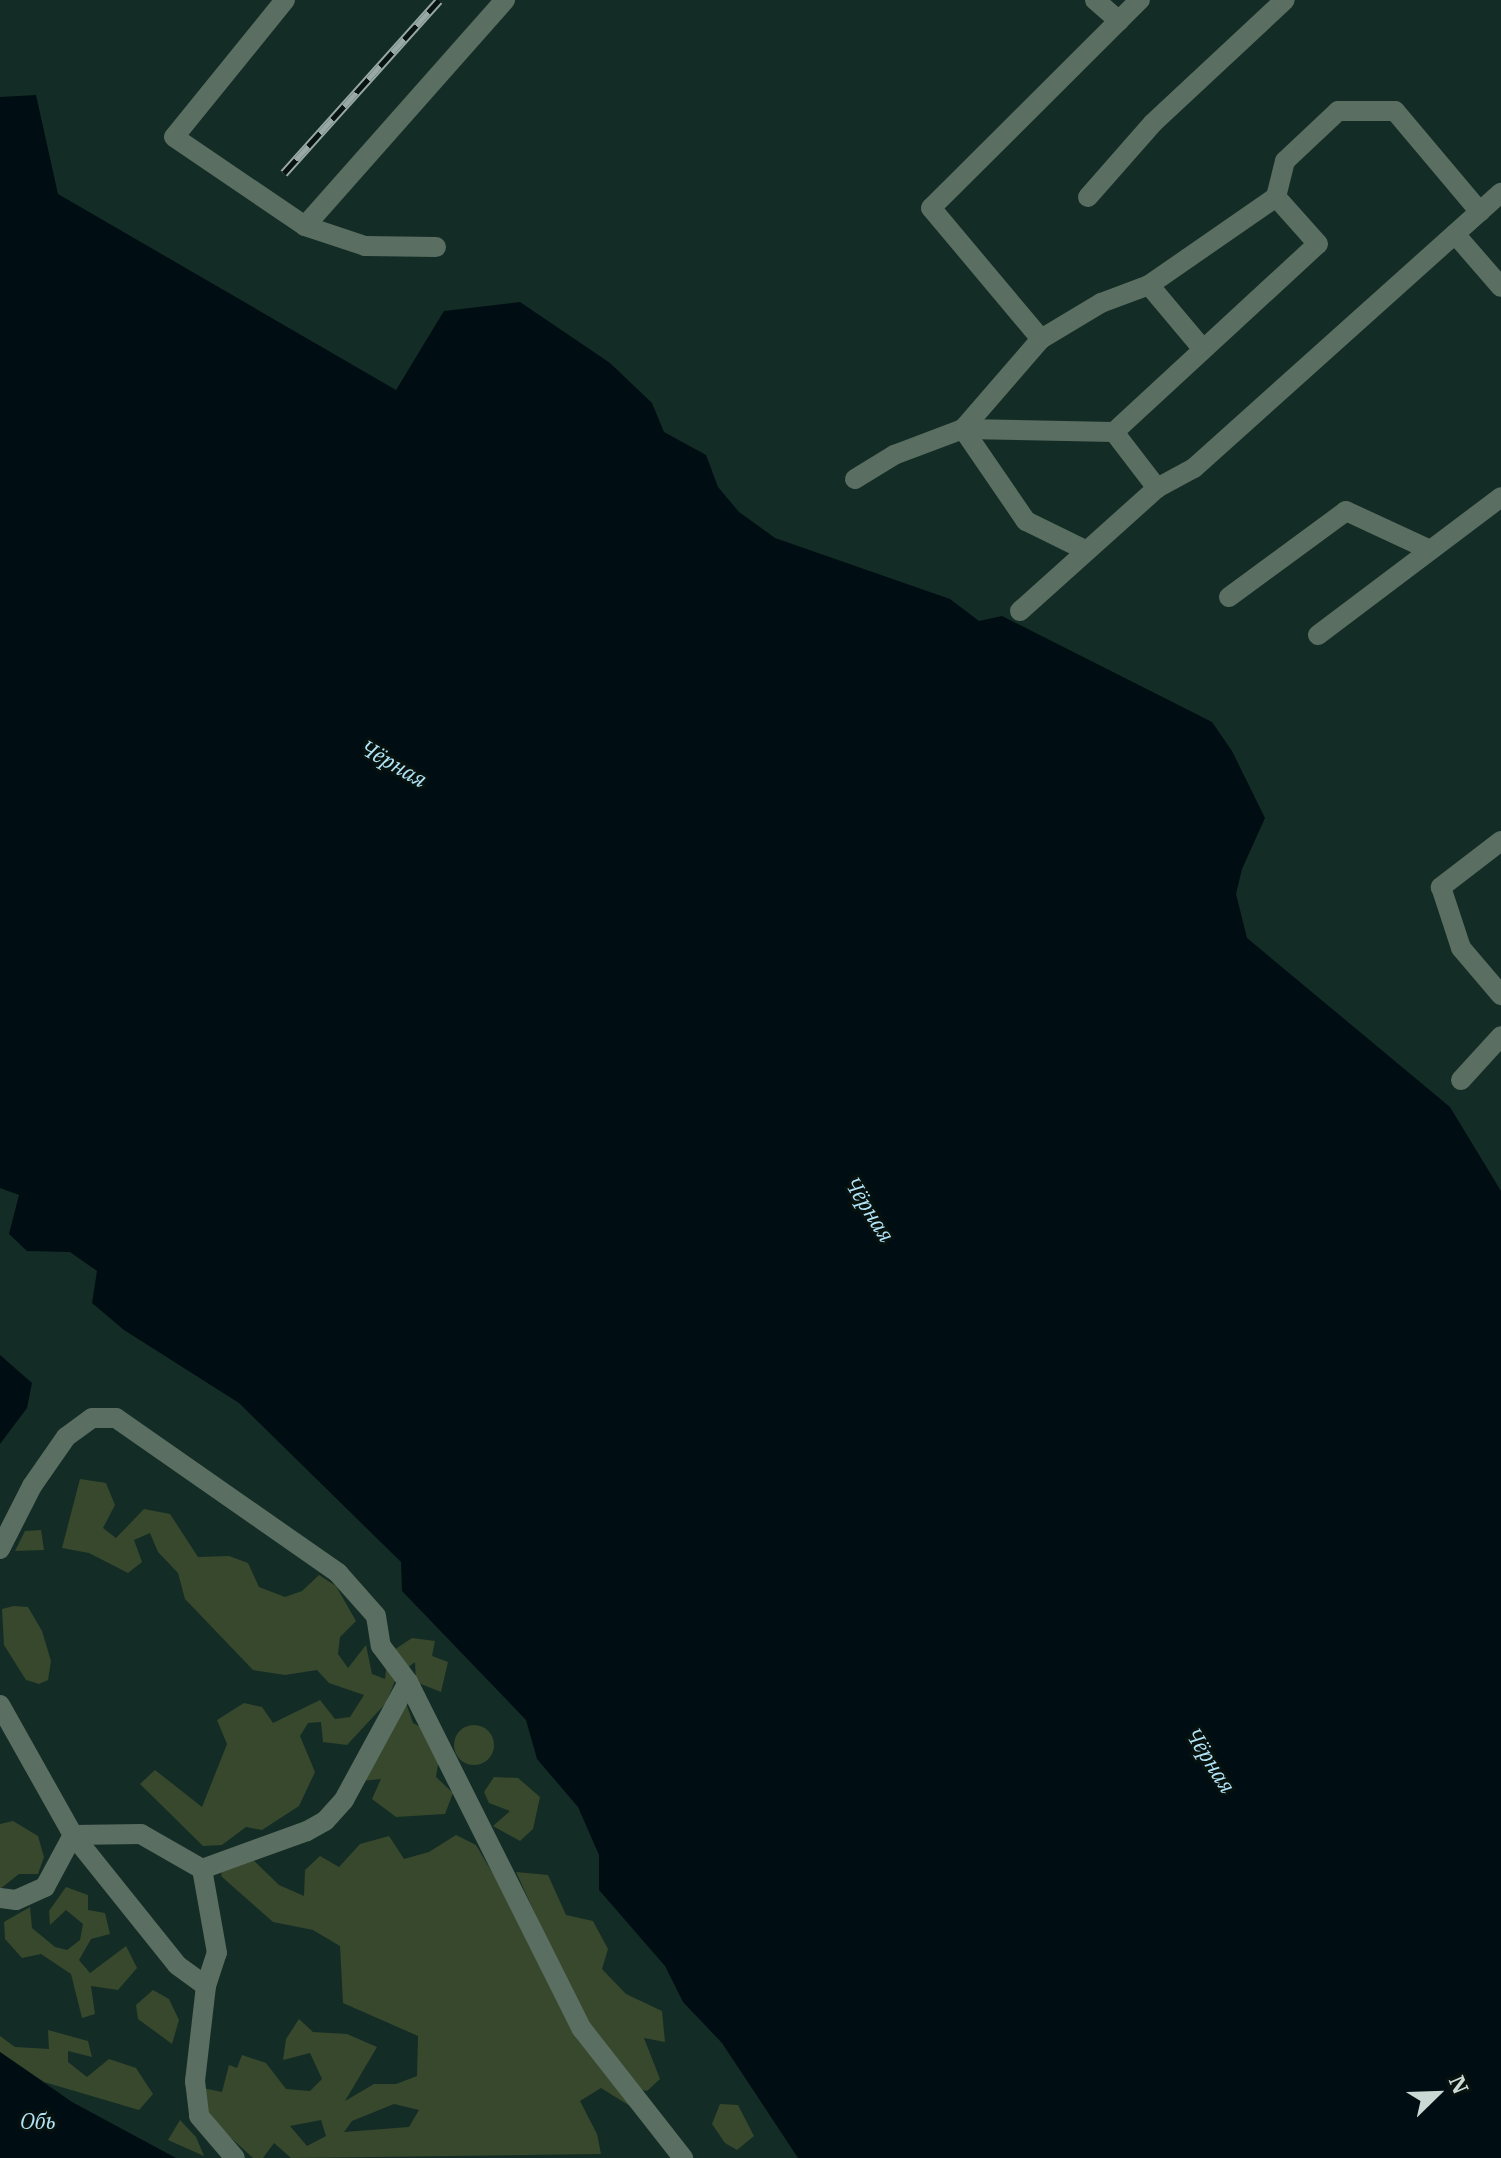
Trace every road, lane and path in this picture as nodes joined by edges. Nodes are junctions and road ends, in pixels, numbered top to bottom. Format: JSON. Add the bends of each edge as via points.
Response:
{"nodes":[{"id":1,"x":285,"y":0,"type":"edge"},
{"id":2,"x":505,"y":0,"type":"edge"},
{"id":3,"x":1095,"y":0,"type":"edge"},
{"id":4,"x":1140,"y":0,"type":"edge"},
{"id":5,"x":1285,"y":0,"type":"edge"},
{"id":6,"x":1119,"y":21,"type":"junction"},
{"id":7,"x":1501,"y":193,"type":"edge"},
{"id":8,"x":1088,"y":197,"type":"dead end"},
{"id":9,"x":1276,"y":197,"type":"junction"},
{"id":10,"x":1480,"y":212,"type":"junction"},
{"id":11,"x":305,"y":226,"type":"junction"},
{"id":12,"x":1455,"y":234,"type":"junction"},
{"id":13,"x":436,"y":247,"type":"dead end"},
{"id":14,"x":1149,"y":285,"type":"junction"},
{"id":15,"x":1501,"y":287,"type":"edge"},
{"id":16,"x":1041,"y":339,"type":"junction"},
{"id":17,"x":1201,"y":347,"type":"junction"},
{"id":18,"x":963,"y":429,"type":"junction"},
{"id":19,"x":1114,"y":432,"type":"junction"},
{"id":20,"x":855,"y":479,"type":"dead end"},
{"id":21,"x":1157,"y":488,"type":"junction"},
{"id":22,"x":1501,"y":497,"type":"edge"},
{"id":23,"x":1085,"y":550,"type":"junction"},
{"id":24,"x":1430,"y":550,"type":"junction"},
{"id":25,"x":1229,"y":597,"type":"dead end"},
{"id":26,"x":1020,"y":611,"type":"dead end"},
{"id":27,"x":1318,"y":635,"type":"dead end"},
{"id":28,"x":1501,"y":841,"type":"edge"},
{"id":29,"x":1501,"y":995,"type":"edge"},
{"id":30,"x":1501,"y":1036,"type":"edge"},
{"id":31,"x":1461,"y":1080,"type":"dead end"},
{"id":32,"x":0,"y":1549,"type":"edge"},
{"id":33,"x":408,"y":1682,"type":"junction"},
{"id":34,"x":0,"y":1705,"type":"edge"},
{"id":35,"x":73,"y":1835,"type":"junction"},
{"id":36,"x":202,"y":1869,"type":"junction"},
{"id":37,"x":0,"y":1898,"type":"edge"},
{"id":38,"x":206,"y":1986,"type":"junction"},
{"id":39,"x":235,"y":2158,"type":"edge"},
{"id":40,"x":683,"y":2158,"type":"edge"}],
"edges":[{"from":1,"to":11,"type":"lane","via":[[174,137]]},
{"from":2,"to":11,"type":"lane"},
{"from":3,"to":6,"type":"lane"},
{"from":4,"to":6,"type":"lane"},
{"from":5,"to":8,"type":"lane","via":[[1153,123]]},
{"from":6,"to":16,"type":"lane","via":[[931,208]]},
{"from":7,"to":10,"type":"lane"},
{"from":9,"to":10,"type":"lane","via":[[1285,161],[1338,111],[1395,111]]},
{"from":9,"to":14,"type":"lane"},
{"from":9,"to":17,"type":"lane","via":[[1318,244]]},
{"from":10,"to":12,"type":"lane"},
{"from":11,"to":13,"type":"lane","via":[[365,246]]},
{"from":12,"to":15,"type":"lane"},
{"from":12,"to":21,"type":"lane","via":[[1194,468]]},
{"from":14,"to":16,"type":"lane","via":[[1101,303]]},
{"from":14,"to":17,"type":"lane"},
{"from":16,"to":18,"type":"lane"},
{"from":17,"to":19,"type":"lane"},
{"from":18,"to":19,"type":"lane"},
{"from":18,"to":20,"type":"lane","via":[[894,455]]},
{"from":18,"to":23,"type":"lane","via":[[1026,521]]},
{"from":19,"to":21,"type":"lane"},
{"from":21,"to":23,"type":"lane"},
{"from":22,"to":24,"type":"lane"},
{"from":23,"to":26,"type":"lane"},
{"from":24,"to":25,"type":"lane","via":[[1346,511]]},
{"from":24,"to":27,"type":"lane"},
{"from":28,"to":29,"type":"lane","via":[[1441,887],[1461,948]]},
{"from":30,"to":31,"type":"lane"},
{"from":32,"to":33,"type":"lane","via":[[32,1486],[66,1437],[92,1418],[116,1418],[271,1523],[361,1593],[376,1616],[381,1646]]},
{"from":33,"to":36,"type":"lane","via":[[344,1800],[325,1821]]},
{"from":33,"to":40,"type":"lane","via":[[582,2029]]},
{"from":34,"to":35,"type":"lane"},
{"from":35,"to":36,"type":"lane","via":[[141,1834]]},
{"from":35,"to":37,"type":"lane","via":[[45,1887],[16,1900]]},
{"from":35,"to":38,"type":"lane","via":[[177,1965]]},
{"from":36,"to":38,"type":"lane","via":[[217,1953]]},
{"from":38,"to":39,"type":"lane","via":[[195,2081],[199,2116]]}]}
